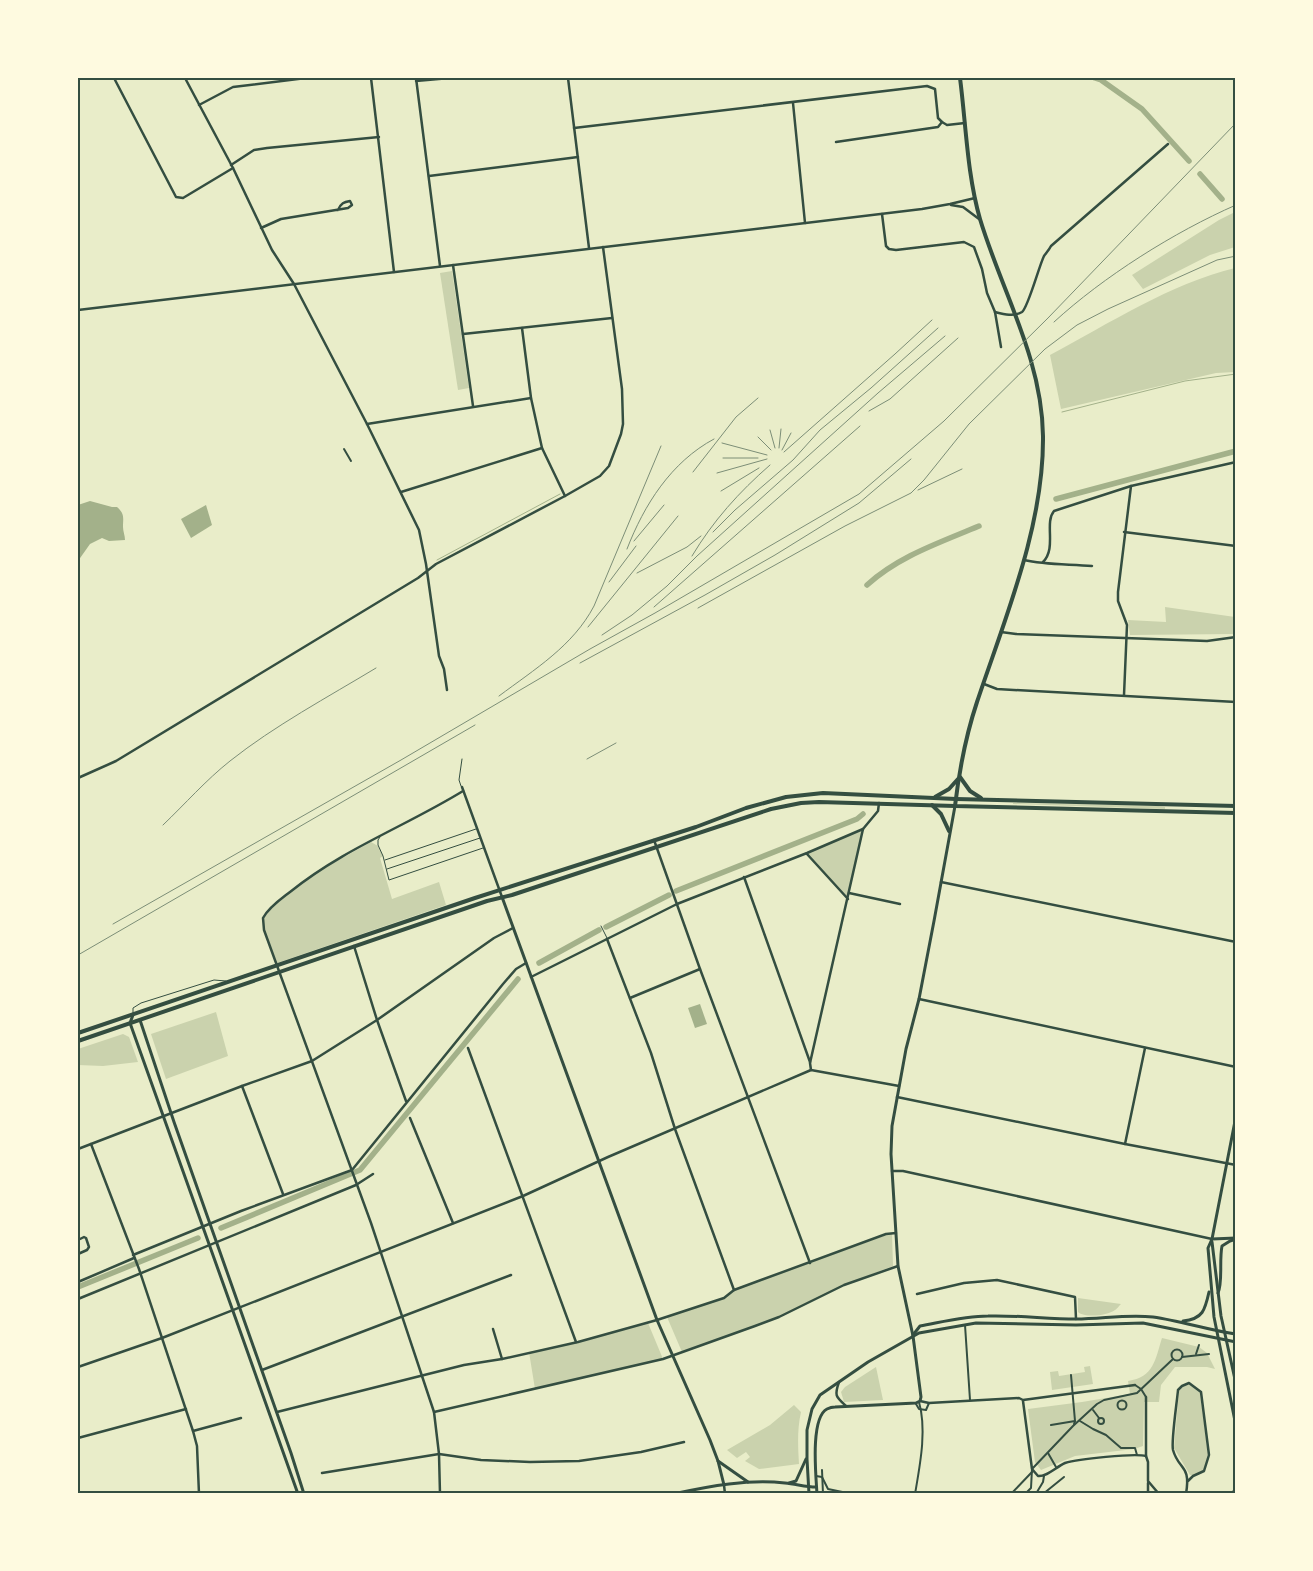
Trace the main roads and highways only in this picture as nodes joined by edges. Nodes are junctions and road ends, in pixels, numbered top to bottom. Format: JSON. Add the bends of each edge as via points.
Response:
{"nodes":[{"id":1,"x":960,"y":78,"type":"edge"},
{"id":2,"x":960,"y":777,"type":"junction"},
{"id":3,"x":935,"y":797,"type":"junction"},
{"id":4,"x":956,"y":799,"type":"junction"},
{"id":5,"x":983,"y":799,"type":"junction"},
{"id":6,"x":932,"y":805,"type":"junction"},
{"id":7,"x":955,"y":806,"type":"junction"},
{"id":8,"x":1236,"y":806,"type":"edge"},
{"id":9,"x":1236,"y":813,"type":"edge"},
{"id":10,"x":949,"y":831,"type":"road end"},
{"id":11,"x":78,"y":1034,"type":"edge"},
{"id":12,"x":78,"y":1042,"type":"edge"}],
"edges":[{"from":1,"to":2,"type":"main road","via":[[980,220],[1035,376],[1042,416],[1039,492],[1028,542],[977,703]]},
{"from":2,"to":3,"type":"main road"},
{"from":2,"to":4,"type":"main road"},
{"from":2,"to":5,"type":"main road","via":[[970,791]]},
{"from":3,"to":4,"type":"main road"},
{"from":3,"to":11,"type":"main road","via":[[828,793],[800,795],[746,808]]},
{"from":4,"to":5,"type":"main road"},
{"from":4,"to":7,"type":"main road"},
{"from":5,"to":8,"type":"main road"},
{"from":6,"to":7,"type":"main road"},
{"from":6,"to":10,"type":"main road","via":[[941,814]]},
{"from":6,"to":12,"type":"main road","via":[[819,802],[771,809],[354,946]]},
{"from":7,"to":9,"type":"main road"}]}
